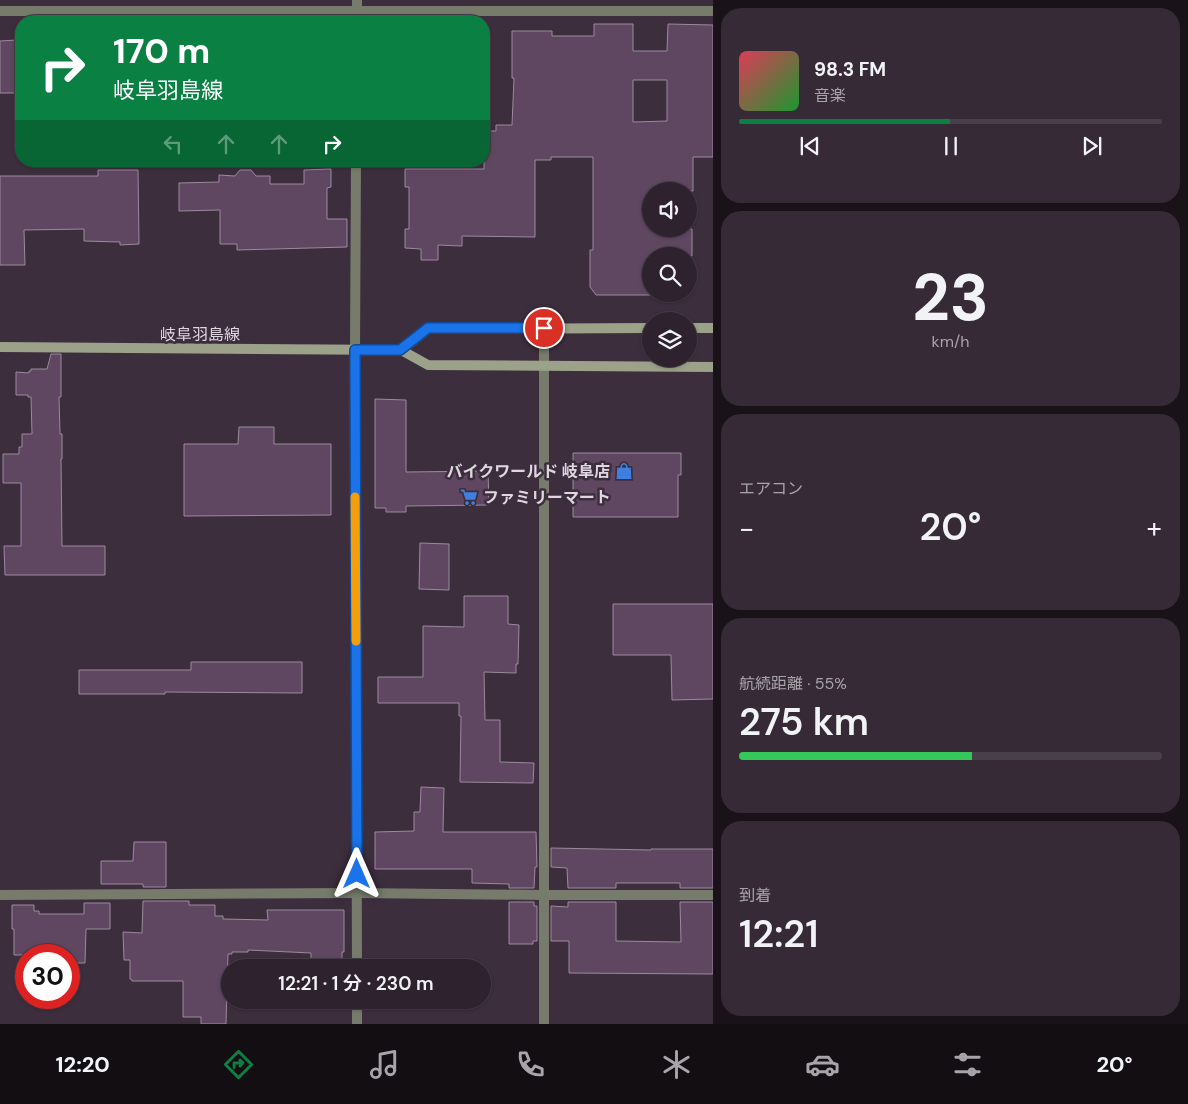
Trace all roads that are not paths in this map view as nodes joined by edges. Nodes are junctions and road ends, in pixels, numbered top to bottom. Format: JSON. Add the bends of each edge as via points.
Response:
{"nodes":[{"id":1,"x":357,"y":0,"type":"edge"},
{"id":2,"x":0,"y":11,"type":"edge"},
{"id":3,"x":713,"y":11,"type":"edge"},
{"id":4,"x":286,"y":15,"type":"edge"},
{"id":5,"x":357,"y":15,"type":"edge"},
{"id":6,"x":428,"y":15,"type":"edge"},
{"id":7,"x":356,"y":167,"type":"edge"},
{"id":8,"x":544,"y":328,"type":"junction"},
{"id":9,"x":642,"y":328,"type":"edge"},
{"id":10,"x":697,"y":328,"type":"edge"},
{"id":11,"x":713,"y":328,"type":"edge"},
{"id":12,"x":0,"y":348,"type":"edge"},
{"id":13,"x":355,"y":350,"type":"junction"},
{"id":14,"x":400,"y":350,"type":"junction"},
{"id":15,"x":545,"y":366,"type":"junction"},
{"id":16,"x":713,"y":367,"type":"edge"},
{"id":17,"x":357,"y":893,"type":"junction"},
{"id":18,"x":0,"y":894,"type":"edge"},
{"id":19,"x":544,"y":895,"type":"junction"},
{"id":20,"x":713,"y":895,"type":"edge"},
{"id":21,"x":357,"y":959,"type":"edge"},
{"id":22,"x":357,"y":1009,"type":"edge"},
{"id":23,"x":357,"y":1024,"type":"edge"},
{"id":24,"x":544,"y":1024,"type":"edge"}],
"edges":[{"from":1,"to":5,"type":"street"},
{"from":2,"to":4,"type":"street"},
{"from":3,"to":6,"type":"street"},
{"from":7,"to":13,"type":"street"},
{"from":8,"to":9,"type":"main road"},
{"from":8,"to":14,"type":"main road","via":[[428,328]]},
{"from":8,"to":15,"type":"street"},
{"from":10,"to":11,"type":"main road"},
{"from":12,"to":13,"type":"main road","name":"岐阜羽島線"},
{"from":13,"to":14,"type":"main road","name":"岐阜羽島線"},
{"from":13,"to":17,"type":"street"},
{"from":14,"to":15,"type":"main road","name":"岐阜羽島線","via":[[428,365]]},
{"from":15,"to":16,"type":"main road","name":"岐阜羽島線"},
{"from":15,"to":19,"type":"street"},
{"from":17,"to":18,"type":"street"},
{"from":17,"to":19,"type":"street"},
{"from":17,"to":21,"type":"street"},
{"from":19,"to":20,"type":"street"},
{"from":19,"to":24,"type":"street"},
{"from":22,"to":23,"type":"street"}]}
